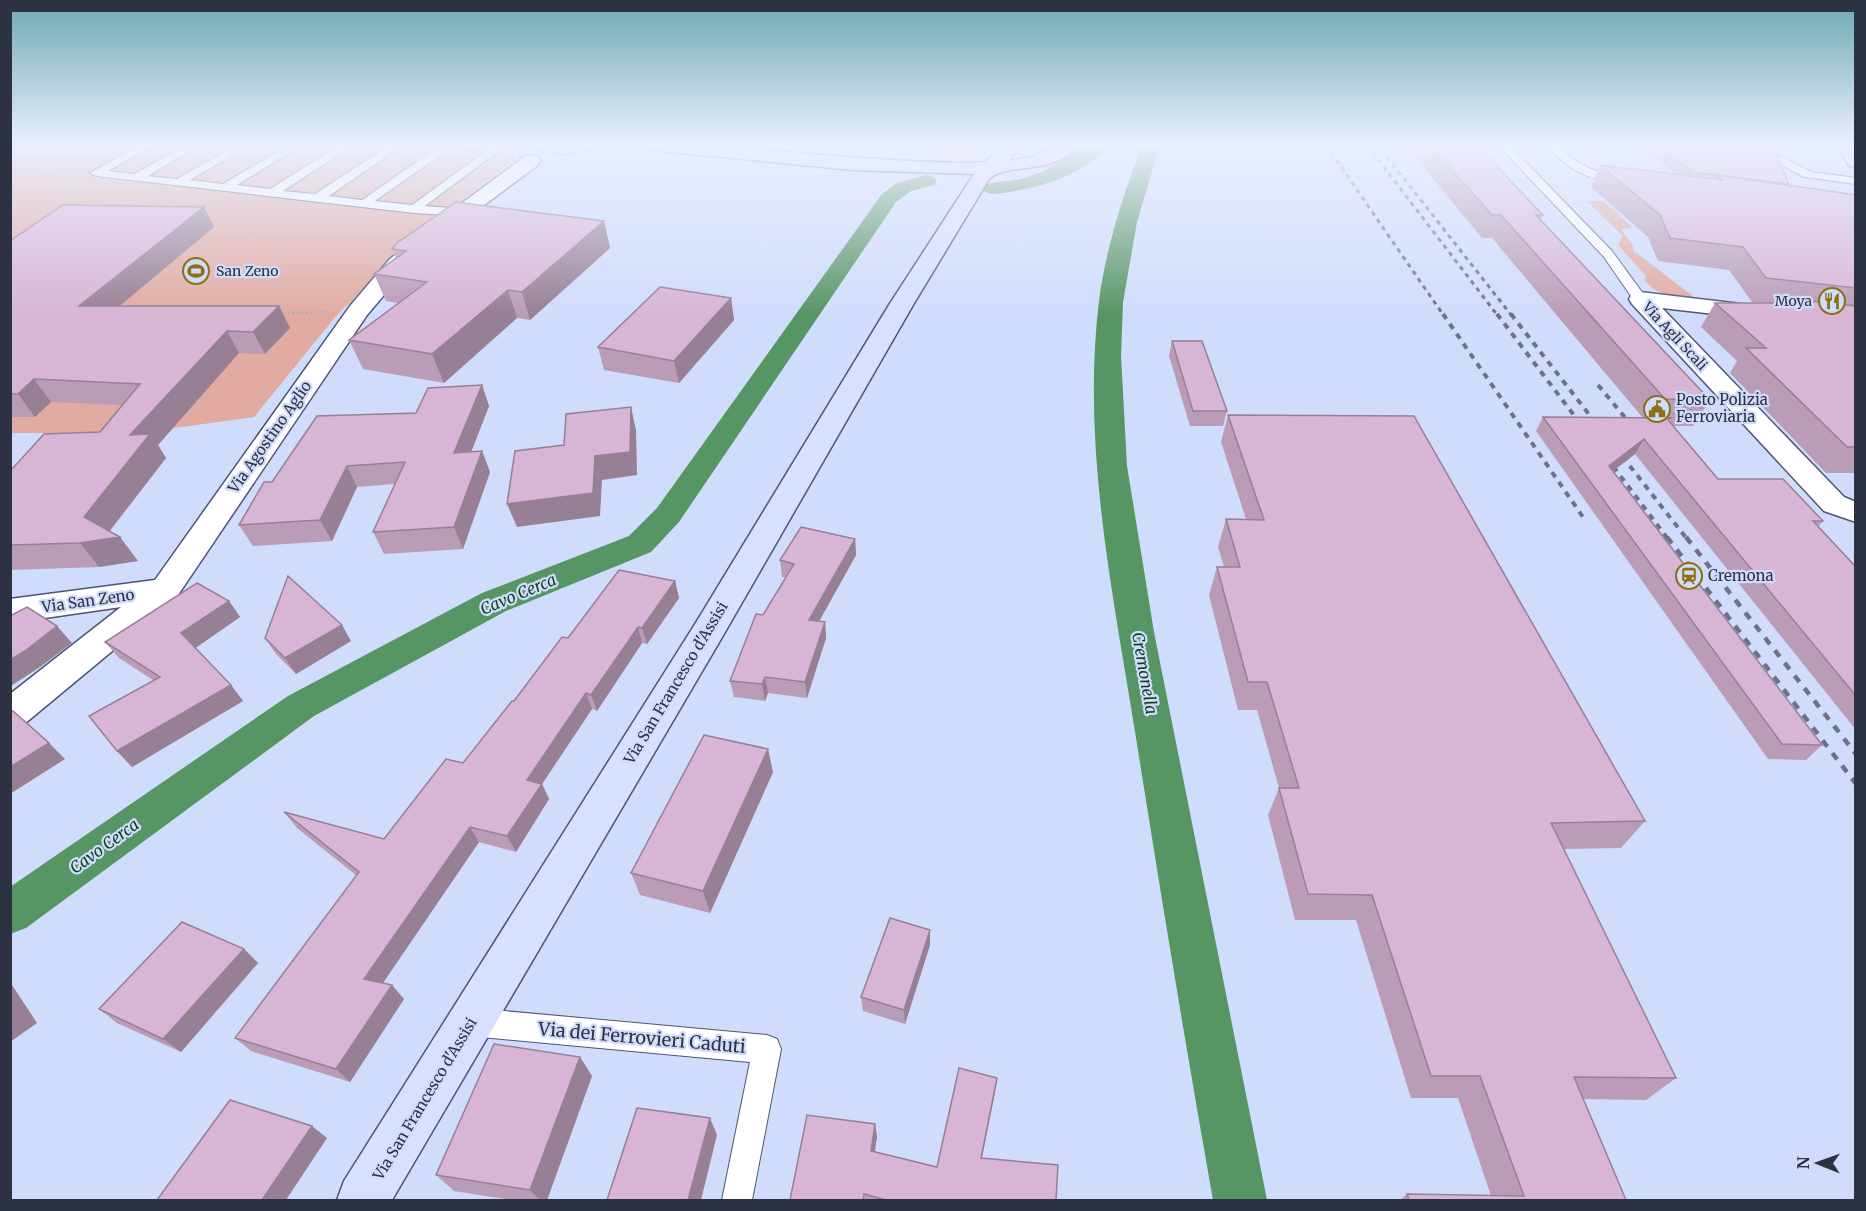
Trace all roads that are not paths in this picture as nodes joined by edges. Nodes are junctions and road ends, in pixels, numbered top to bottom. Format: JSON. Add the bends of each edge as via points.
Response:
{"nodes":[{"id":1,"x":353,"y":202,"type":"edge"},
{"id":2,"x":425,"y":202,"type":"edge"},
{"id":3,"x":475,"y":202,"type":"edge"},
{"id":4,"x":965,"y":202,"type":"edge"},
{"id":5,"x":1557,"y":202,"type":"edge"},
{"id":6,"x":365,"y":203,"type":"joint"},
{"id":7,"x":414,"y":210,"type":"junction"},
{"id":8,"x":462,"y":212,"type":"junction"},
{"id":9,"x":1640,"y":299,"type":"junction"},
{"id":10,"x":1785,"y":315,"type":"edge"},
{"id":11,"x":1845,"y":508,"type":"edge"},
{"id":12,"x":165,"y":590,"type":"junction"},
{"id":13,"x":10,"y":611,"type":"edge"},
{"id":14,"x":10,"y":715,"type":"edge"},
{"id":15,"x":471,"y":1022,"type":"junction"},
{"id":16,"x":363,"y":1200,"type":"edge"},
{"id":17,"x":737,"y":1200,"type":"edge"}],
"edges":[{"from":1,"to":6,"type":"lane"},
{"from":2,"to":7,"type":"lane"},
{"from":3,"to":8,"type":"street","name":"Via Agostino Aglio"},
{"from":4,"to":15,"type":"street","name":"Via San Francesco d'Assisi"},
{"from":5,"to":9,"type":"lane","via":[[1608,254]]},
{"from":6,"to":7,"type":"lane"},
{"from":7,"to":8,"type":"lane"},
{"from":8,"to":12,"type":"street","name":"Via Agostino Aglio","via":[[398,264],[358,311]]},
{"from":9,"to":10,"type":"street","name":"Via Agli Scali"},
{"from":9,"to":11,"type":"street","name":"Via Agli Scali"},
{"from":12,"to":13,"type":"street","name":"Via San Zeno"},
{"from":12,"to":14,"type":"street","name":"Via Agostino Aglio"},
{"from":15,"to":16,"type":"street","name":"Via San Francesco d'Assisi"},
{"from":15,"to":17,"type":"lane","name":"Via dei Ferrovieri Caduti","via":[[767,1049]]}]}
